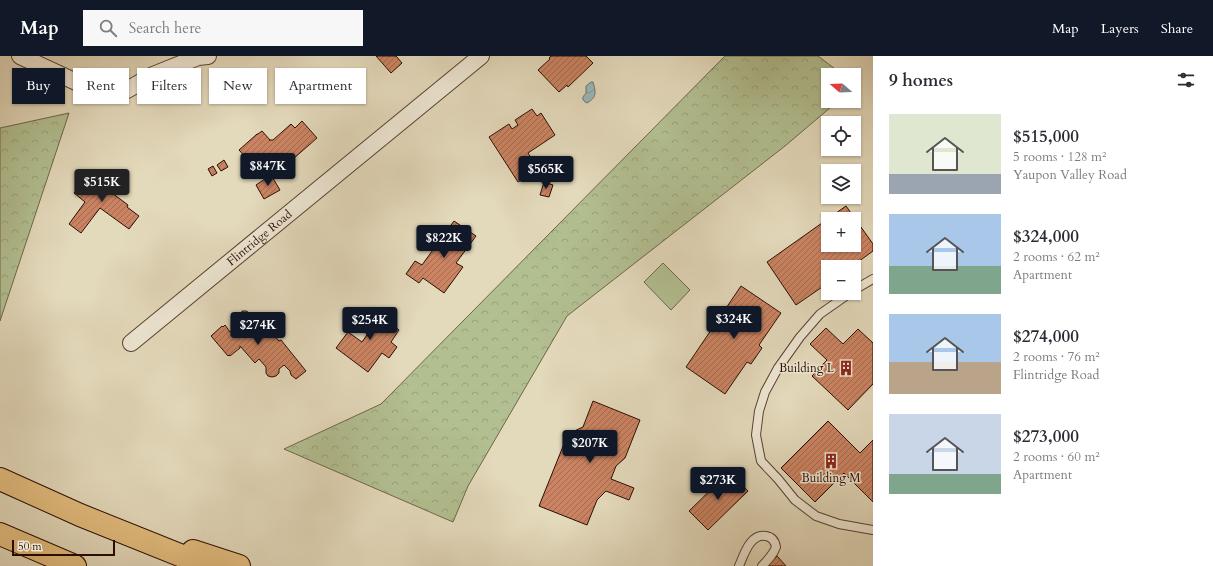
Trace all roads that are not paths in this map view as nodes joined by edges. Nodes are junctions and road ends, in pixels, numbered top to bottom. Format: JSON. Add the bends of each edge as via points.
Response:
{"nodes":[{"id":1,"x":20,"y":56,"type":"edge"},
{"id":2,"x":208,"y":56,"type":"edge"},
{"id":3,"x":481,"y":56,"type":"edge"},
{"id":4,"x":873,"y":279,"type":"edge"},
{"id":5,"x":861,"y":286,"type":"edge"},
{"id":6,"x":840,"y":300,"type":"edge"},
{"id":7,"x":131,"y":343,"type":"dead end"},
{"id":8,"x":0,"y":479,"type":"edge"},
{"id":9,"x":80,"y":515,"type":"junction"},
{"id":10,"x":873,"y":530,"type":"edge"},
{"id":11,"x":0,"y":534,"type":"edge"},
{"id":12,"x":75,"y":566,"type":"edge"},
{"id":13,"x":207,"y":566,"type":"edge"},
{"id":14,"x":239,"y":566,"type":"edge"},
{"id":15,"x":739,"y":566,"type":"edge"},
{"id":16,"x":762,"y":566,"type":"edge"}],
"edges":[{"from":1,"to":2,"type":"street","via":[[100,93],[127,90],[153,75],[198,57]]},
{"from":3,"to":7,"type":"street","name":"Flintridge Road"},
{"from":4,"to":5,"type":"lane"},
{"from":6,"to":10,"type":"lane","via":[[820,314],[778,368],[758,411],[756,435],[761,461],[795,500],[816,516],[839,524]]},
{"from":8,"to":9,"type":"highway"},
{"from":9,"to":13,"type":"highway"},
{"from":9,"to":14,"type":"highway"},
{"from":11,"to":12,"type":"highway"},
{"from":15,"to":16,"type":"lane","via":[[754,539],[765,536],[774,540],[776,547]]}]}
